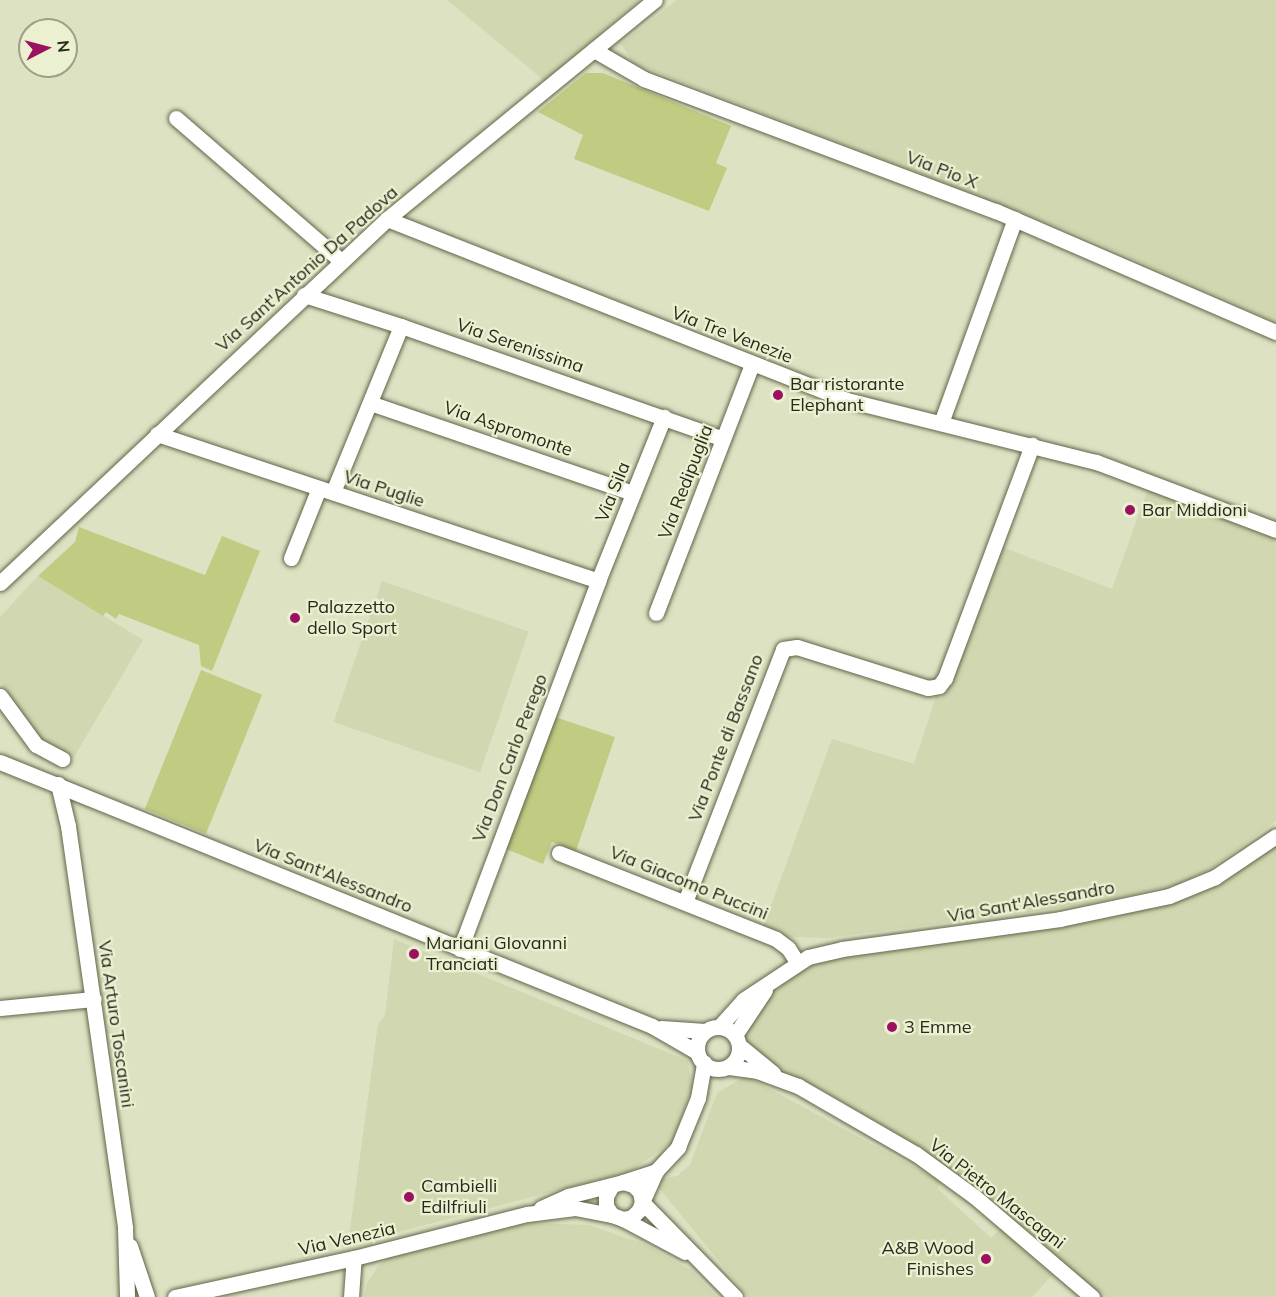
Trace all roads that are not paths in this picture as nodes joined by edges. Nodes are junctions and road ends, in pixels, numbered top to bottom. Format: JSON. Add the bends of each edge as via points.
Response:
{"nodes":[{"id":1,"x":655,"y":0,"type":"edge"},
{"id":2,"x":594,"y":50,"type":"junction"},
{"id":3,"x":176,"y":118,"type":"dead end"},
{"id":4,"x":387,"y":219,"type":"junction"},
{"id":5,"x":1015,"y":219,"type":"junction"},
{"id":6,"x":340,"y":261,"type":"junction"},
{"id":7,"x":304,"y":295,"type":"junction"},
{"id":8,"x":402,"y":326,"type":"junction"},
{"id":9,"x":1276,"y":332,"type":"edge"},
{"id":10,"x":752,"y":364,"type":"junction"},
{"id":11,"x":370,"y":403,"type":"junction"},
{"id":12,"x":664,"y":417,"type":"junction"},
{"id":13,"x":941,"y":423,"type":"junction"},
{"id":14,"x":157,"y":435,"type":"junction"},
{"id":15,"x":723,"y":439,"type":"junction"},
{"id":16,"x":1032,"y":445,"type":"junction"},
{"id":17,"x":326,"y":490,"type":"junction"},
{"id":18,"x":633,"y":493,"type":"junction"},
{"id":19,"x":1276,"y":530,"type":"edge"},
{"id":20,"x":291,"y":558,"type":"dead end"},
{"id":21,"x":598,"y":581,"type":"junction"},
{"id":22,"x":0,"y":583,"type":"edge"},
{"id":23,"x":656,"y":613,"type":"dead end"},
{"id":24,"x":0,"y":696,"type":"edge"},
{"id":25,"x":62,"y":759,"type":"dead end"},
{"id":26,"x":0,"y":762,"type":"edge"},
{"id":27,"x":58,"y":784,"type":"junction"},
{"id":28,"x":81,"y":794,"type":"junction"},
{"id":29,"x":68,"y":826,"type":"junction"},
{"id":30,"x":1276,"y":836,"type":"edge"},
{"id":31,"x":559,"y":853,"type":"dead end"},
{"id":32,"x":685,"y":902,"type":"junction"},
{"id":33,"x":460,"y":949,"type":"junction"},
{"id":34,"x":797,"y":962,"type":"junction"},
{"id":35,"x":781,"y":972,"type":"junction"},
{"id":36,"x":94,"y":999,"type":"junction"},
{"id":37,"x":0,"y":1008,"type":"edge"},
{"id":38,"x":652,"y":1026,"type":"junction"},
{"id":39,"x":712,"y":1029,"type":"junction"},
{"id":40,"x":737,"y":1041,"type":"junction"},
{"id":41,"x":711,"y":1063,"type":"junction"},
{"id":42,"x":778,"y":1077,"type":"junction"},
{"id":43,"x":656,"y":1171,"type":"junction"},
{"id":44,"x":617,"y":1184,"type":"junction"},
{"id":45,"x":642,"y":1202,"type":"junction"},
{"id":46,"x":527,"y":1214,"type":"junction"},
{"id":47,"x":618,"y":1217,"type":"junction"},
{"id":48,"x":124,"y":1228,"type":"junction"},
{"id":49,"x":354,"y":1258,"type":"junction"},
{"id":50,"x":700,"y":1260,"type":"junction"},
{"id":51,"x":1075,"y":1292,"type":"edge"},
{"id":52,"x":127,"y":1297,"type":"edge"},
{"id":53,"x":147,"y":1297,"type":"edge"},
{"id":54,"x":175,"y":1297,"type":"edge"},
{"id":55,"x":351,"y":1297,"type":"edge"},
{"id":56,"x":735,"y":1297,"type":"edge"},
{"id":57,"x":1092,"y":1297,"type":"edge"}],
"edges":[{"from":1,"to":2,"type":"street","name":"Via Sant'Antonio Da Padova"},
{"from":2,"to":4,"type":"street","name":"Via Sant'Antonio Da Padova"},
{"from":2,"to":5,"type":"street","name":"Via Pio X","via":[[636,75]]},
{"from":3,"to":6,"type":"street"},
{"from":4,"to":6,"type":"street","name":"Via Sant'Antonio Da Padova"},
{"from":4,"to":10,"type":"street","name":"Via Tre Venezie"},
{"from":5,"to":9,"type":"street","name":"Via Pio X"},
{"from":5,"to":13,"type":"street"},
{"from":6,"to":7,"type":"street","name":"Via Sant'Antonio Da Padova"},
{"from":7,"to":8,"type":"street","name":"Via Serenissima"},
{"from":7,"to":14,"type":"street","name":"Via Sant'Antonio Da Padova"},
{"from":8,"to":11,"type":"street"},
{"from":8,"to":12,"type":"street","name":"Via Serenissima"},
{"from":10,"to":13,"type":"street","name":"Via Tre Venezie","via":[[854,402]]},
{"from":10,"to":15,"type":"street","name":"Via Redipuglia"},
{"from":11,"to":17,"type":"street"},
{"from":11,"to":18,"type":"street","name":"Via Aspromonte"},
{"from":12,"to":15,"type":"street","name":"Via Serenissima"},
{"from":12,"to":18,"type":"street","name":"Via Sila"},
{"from":13,"to":16,"type":"street","name":"Via Tre Venezie"},
{"from":14,"to":17,"type":"street","name":"Via Puglie"},
{"from":14,"to":22,"type":"street","name":"Via Sant'Antonio Da Padova"},
{"from":15,"to":23,"type":"street","name":"Via Redipuglia"},
{"from":16,"to":19,"type":"street","name":"Via Tre Venezie","via":[[1096,462]]},
{"from":16,"to":32,"type":"street","name":"Via Ponte di Bassano","via":[[939,686],[928,688],[797,647],[783,649]]},
{"from":17,"to":20,"type":"street"},
{"from":17,"to":21,"type":"street","name":"Via Puglie"},
{"from":18,"to":21,"type":"street","name":"Via Sila"},
{"from":21,"to":33,"type":"street","name":"Via Don Carlo Perego"},
{"from":24,"to":25,"type":"street","via":[[33,742]]},
{"from":26,"to":27,"type":"street","name":"Via Sant'Alessandro"},
{"from":27,"to":28,"type":"street","name":"Via Sant'Alessandro"},
{"from":27,"to":29,"type":"street","name":"Via Arturo Toscanini"},
{"from":28,"to":29,"type":"street"},
{"from":28,"to":33,"type":"street","name":"Via Sant'Alessandro"},
{"from":29,"to":36,"type":"street","name":"Via Arturo Toscanini"},
{"from":30,"to":34,"type":"street","name":"Via Sant'Alessandro","via":[[1215,877],[1169,896],[1060,920],[827,951]]},
{"from":31,"to":32,"type":"street","name":"Via Giacomo Puccini"},
{"from":32,"to":34,"type":"street","name":"Via Giacomo Puccini","via":[[776,939]]},
{"from":33,"to":38,"type":"street","name":"Via Sant'Alessandro"},
{"from":34,"to":35,"type":"street","name":"Via Sant'Alessandro"},
{"from":35,"to":39,"type":"street","name":"Via Sant'Alessandro"},
{"from":35,"to":40,"type":"street","name":"Via Sant'Alessandro","via":[[759,997]]},
{"from":36,"to":37,"type":"street"},
{"from":36,"to":48,"type":"street","name":"Via Arturo Toscanini"},
{"from":38,"to":39,"type":"street","name":"Via Sant'Alessandro"},
{"from":38,"to":41,"type":"street","name":"Via Sant'Alessandro"},
{"from":39,"to":40,"type":"street","name":"Via Pietro Mascagni"},
{"from":39,"to":41,"type":"street","via":[[699,1040]]},
{"from":40,"to":41,"type":"street","name":"Via Sant'Alessandro","via":[[737,1058]]},
{"from":40,"to":42,"type":"street","name":"Via Pietro Mascagni"},
{"from":41,"to":42,"type":"street","name":"Via Pietro Mascagni"},
{"from":41,"to":43,"type":"street","via":[[681,1142]]},
{"from":42,"to":51,"type":"street","name":"Via Pietro Mascagni","via":[[838,1107],[930,1164],[975,1197]]},
{"from":43,"to":44,"type":"street","name":"Via Venezia"},
{"from":43,"to":45,"type":"street"},
{"from":44,"to":45,"type":"street","via":[[633,1185]]},
{"from":44,"to":46,"type":"street","name":"Via Venezia","via":[[567,1196]]},
{"from":44,"to":47,"type":"street","via":[[606,1196],[606,1206]]},
{"from":45,"to":47,"type":"street","via":[[632,1217]]},
{"from":45,"to":50,"type":"street"},
{"from":46,"to":47,"type":"street","name":"Via Venezia","via":[[575,1208]]},
{"from":46,"to":49,"type":"street","name":"Via Venezia"},
{"from":47,"to":50,"type":"street","name":"Via Venezia"},
{"from":48,"to":52,"type":"street"},
{"from":48,"to":53,"type":"street"},
{"from":49,"to":54,"type":"street","name":"Via Venezia"},
{"from":49,"to":55,"type":"street"},
{"from":50,"to":56,"type":"street"},
{"from":51,"to":57,"type":"street","name":"Via Pietro Mascagni"}]}
